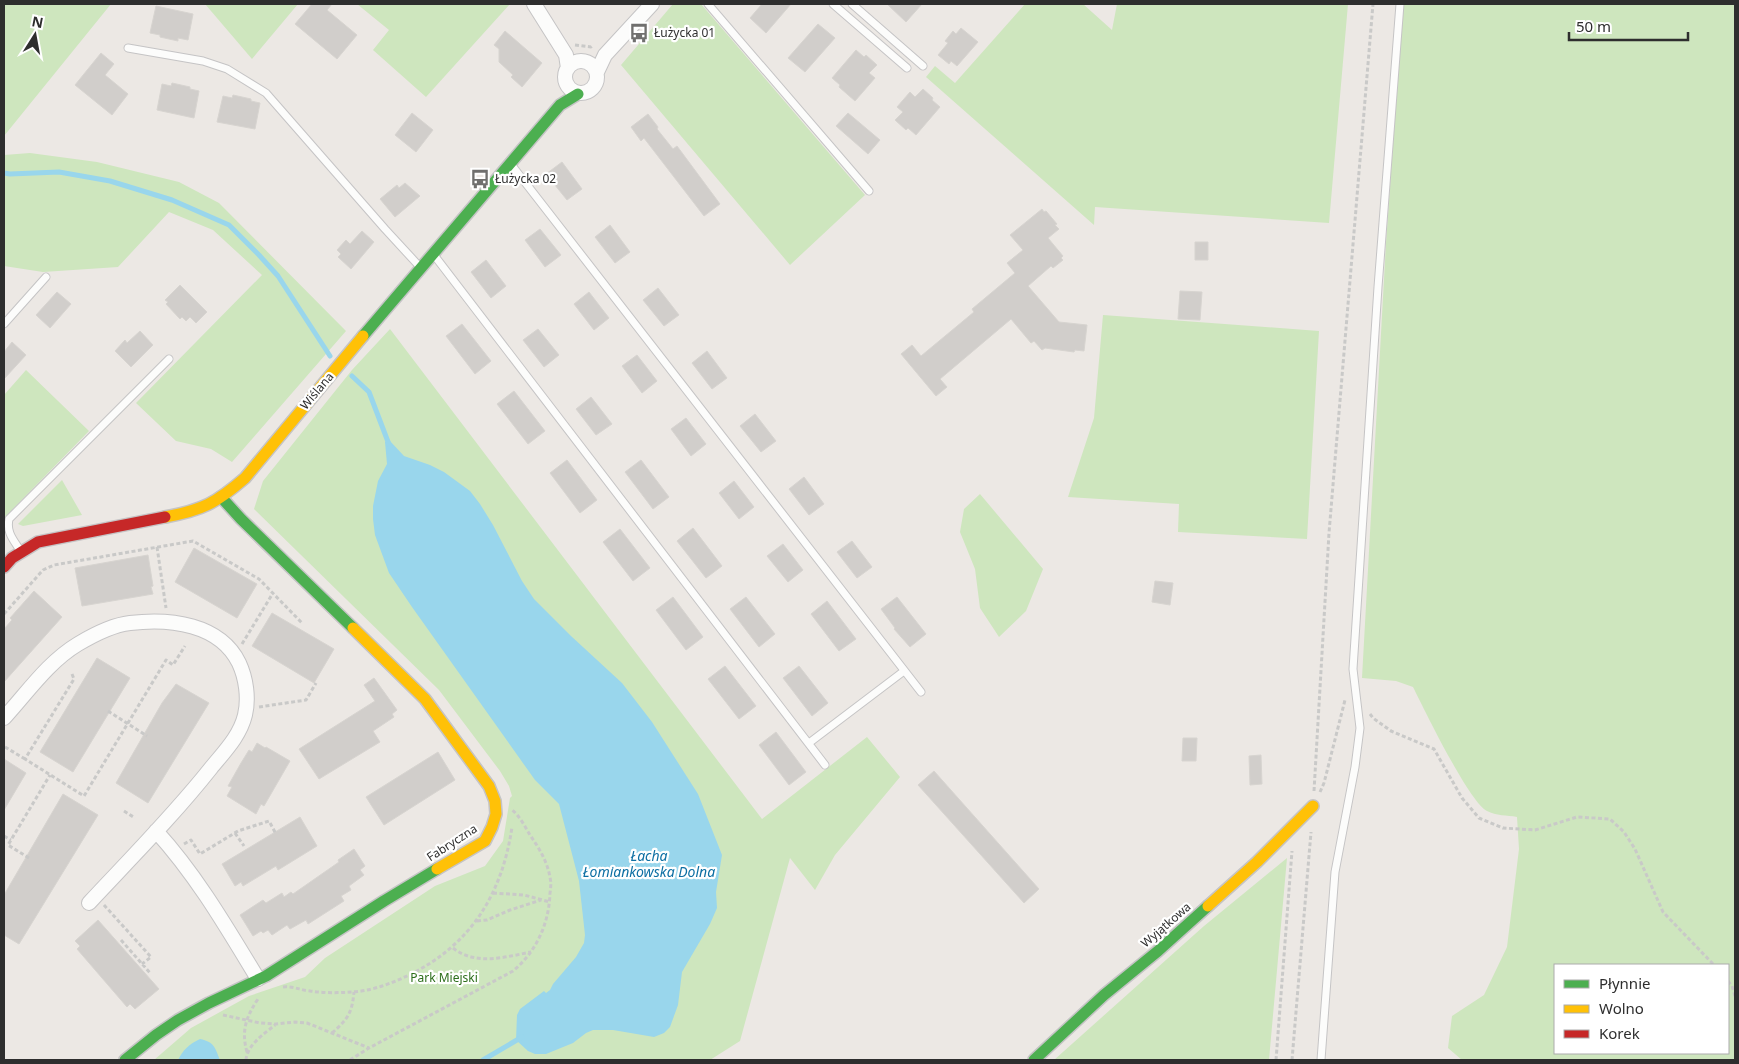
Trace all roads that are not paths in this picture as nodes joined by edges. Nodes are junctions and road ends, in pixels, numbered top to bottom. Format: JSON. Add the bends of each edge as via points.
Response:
{"nodes":[{"id":1,"x":534,"y":4,"type":"edge"},
{"id":2,"x":652,"y":4,"type":"edge"},
{"id":3,"x":708,"y":4,"type":"edge"},
{"id":4,"x":833,"y":4,"type":"edge"},
{"id":5,"x":852,"y":4,"type":"edge"},
{"id":6,"x":1400,"y":4,"type":"edge"},
{"id":7,"x":128,"y":48,"type":"dead end"},
{"id":8,"x":577,"y":60,"type":"junction"},
{"id":9,"x":923,"y":66,"type":"dead end"},
{"id":10,"x":907,"y":68,"type":"dead end"},
{"id":11,"x":572,"y":90,"type":"junction"},
{"id":12,"x":560,"y":105,"type":"joint"},
{"id":13,"x":510,"y":162,"type":"junction"},
{"id":14,"x":869,"y":191,"type":"dead end"},
{"id":15,"x":433,"y":253,"type":"junction"},
{"id":16,"x":421,"y":267,"type":"junction"},
{"id":17,"x":46,"y":277,"type":"dead end"},
{"id":18,"x":4,"y":324,"type":"edge"},
{"id":19,"x":170,"y":359,"type":"dead end"},
{"id":20,"x":221,"y":497,"type":"junction"},
{"id":21,"x":22,"y":552,"type":"junction"},
{"id":22,"x":4,"y":567,"type":"edge"},
{"id":23,"x":904,"y":671,"type":"junction"},
{"id":24,"x":921,"y":692,"type":"dead end"},
{"id":25,"x":4,"y":718,"type":"edge"},
{"id":26,"x":809,"y":743,"type":"junction"},
{"id":27,"x":825,"y":765,"type":"dead end"},
{"id":28,"x":1313,"y":806,"type":"road end"},
{"id":29,"x":156,"y":832,"type":"junction"},
{"id":30,"x":95,"y":902,"type":"road end"},
{"id":31,"x":258,"y":979,"type":"junction"},
{"id":32,"x":125,"y":1060,"type":"edge"},
{"id":33,"x":1034,"y":1060,"type":"edge"},
{"id":34,"x":1321,"y":1060,"type":"edge"}],
"edges":[{"from":1,"to":8,"type":"street"},
{"from":2,"to":8,"type":"street","via":[[605,56]]},
{"from":3,"to":14,"type":"lane"},
{"from":4,"to":10,"type":"lane"},
{"from":5,"to":9,"type":"lane"},
{"from":6,"to":34,"type":"lane","via":[[1354,669],[1360,728],[1336,872]]},
{"from":7,"to":16,"type":"lane","via":[[227,69],[266,93]]},
{"from":8,"to":11,"type":"street","name":"Wiślana","via":[[565,77]]},
{"from":8,"to":11,"type":"street","via":[[598,77],[595,87],[588,93]]},
{"from":11,"to":12,"type":"street","name":"Wiślana"},
{"from":12,"to":13,"type":"street","name":"Wiślana"},
{"from":13,"to":15,"type":"street","name":"Wiślana"},
{"from":13,"to":23,"type":"lane"},
{"from":15,"to":16,"type":"street","name":"Wiślana"},
{"from":15,"to":26,"type":"lane"},
{"from":16,"to":20,"type":"street","name":"Wiślana","via":[[245,478]]},
{"from":17,"to":18,"type":"lane"},
{"from":19,"to":21,"type":"lane","via":[[9,519],[8,533]]},
{"from":20,"to":21,"type":"street","name":"Wiślana","via":[[192,512],[38,542]]},
{"from":20,"to":31,"type":"street","name":"Fabryczna","via":[[425,699],[489,786],[497,807],[494,825],[485,841]]},
{"from":21,"to":22,"type":"street","name":"Wiślana"},
{"from":23,"to":24,"type":"lane"},
{"from":23,"to":26,"type":"lane"},
{"from":25,"to":29,"type":"street","via":[[54,662],[77,644],[103,631],[129,623],[163,621],[213,634],[233,651],[243,672],[247,694],[245,714],[238,734],[229,746]]},
{"from":26,"to":27,"type":"lane"},
{"from":28,"to":33,"type":"street","name":"Wyjątkowa","via":[[1257,862]]},
{"from":29,"to":30,"type":"street"},
{"from":29,"to":31,"type":"street","via":[[204,891]]},
{"from":31,"to":32,"type":"street","name":"Fabryczna","via":[[209,1002],[156,1035]]}]}
